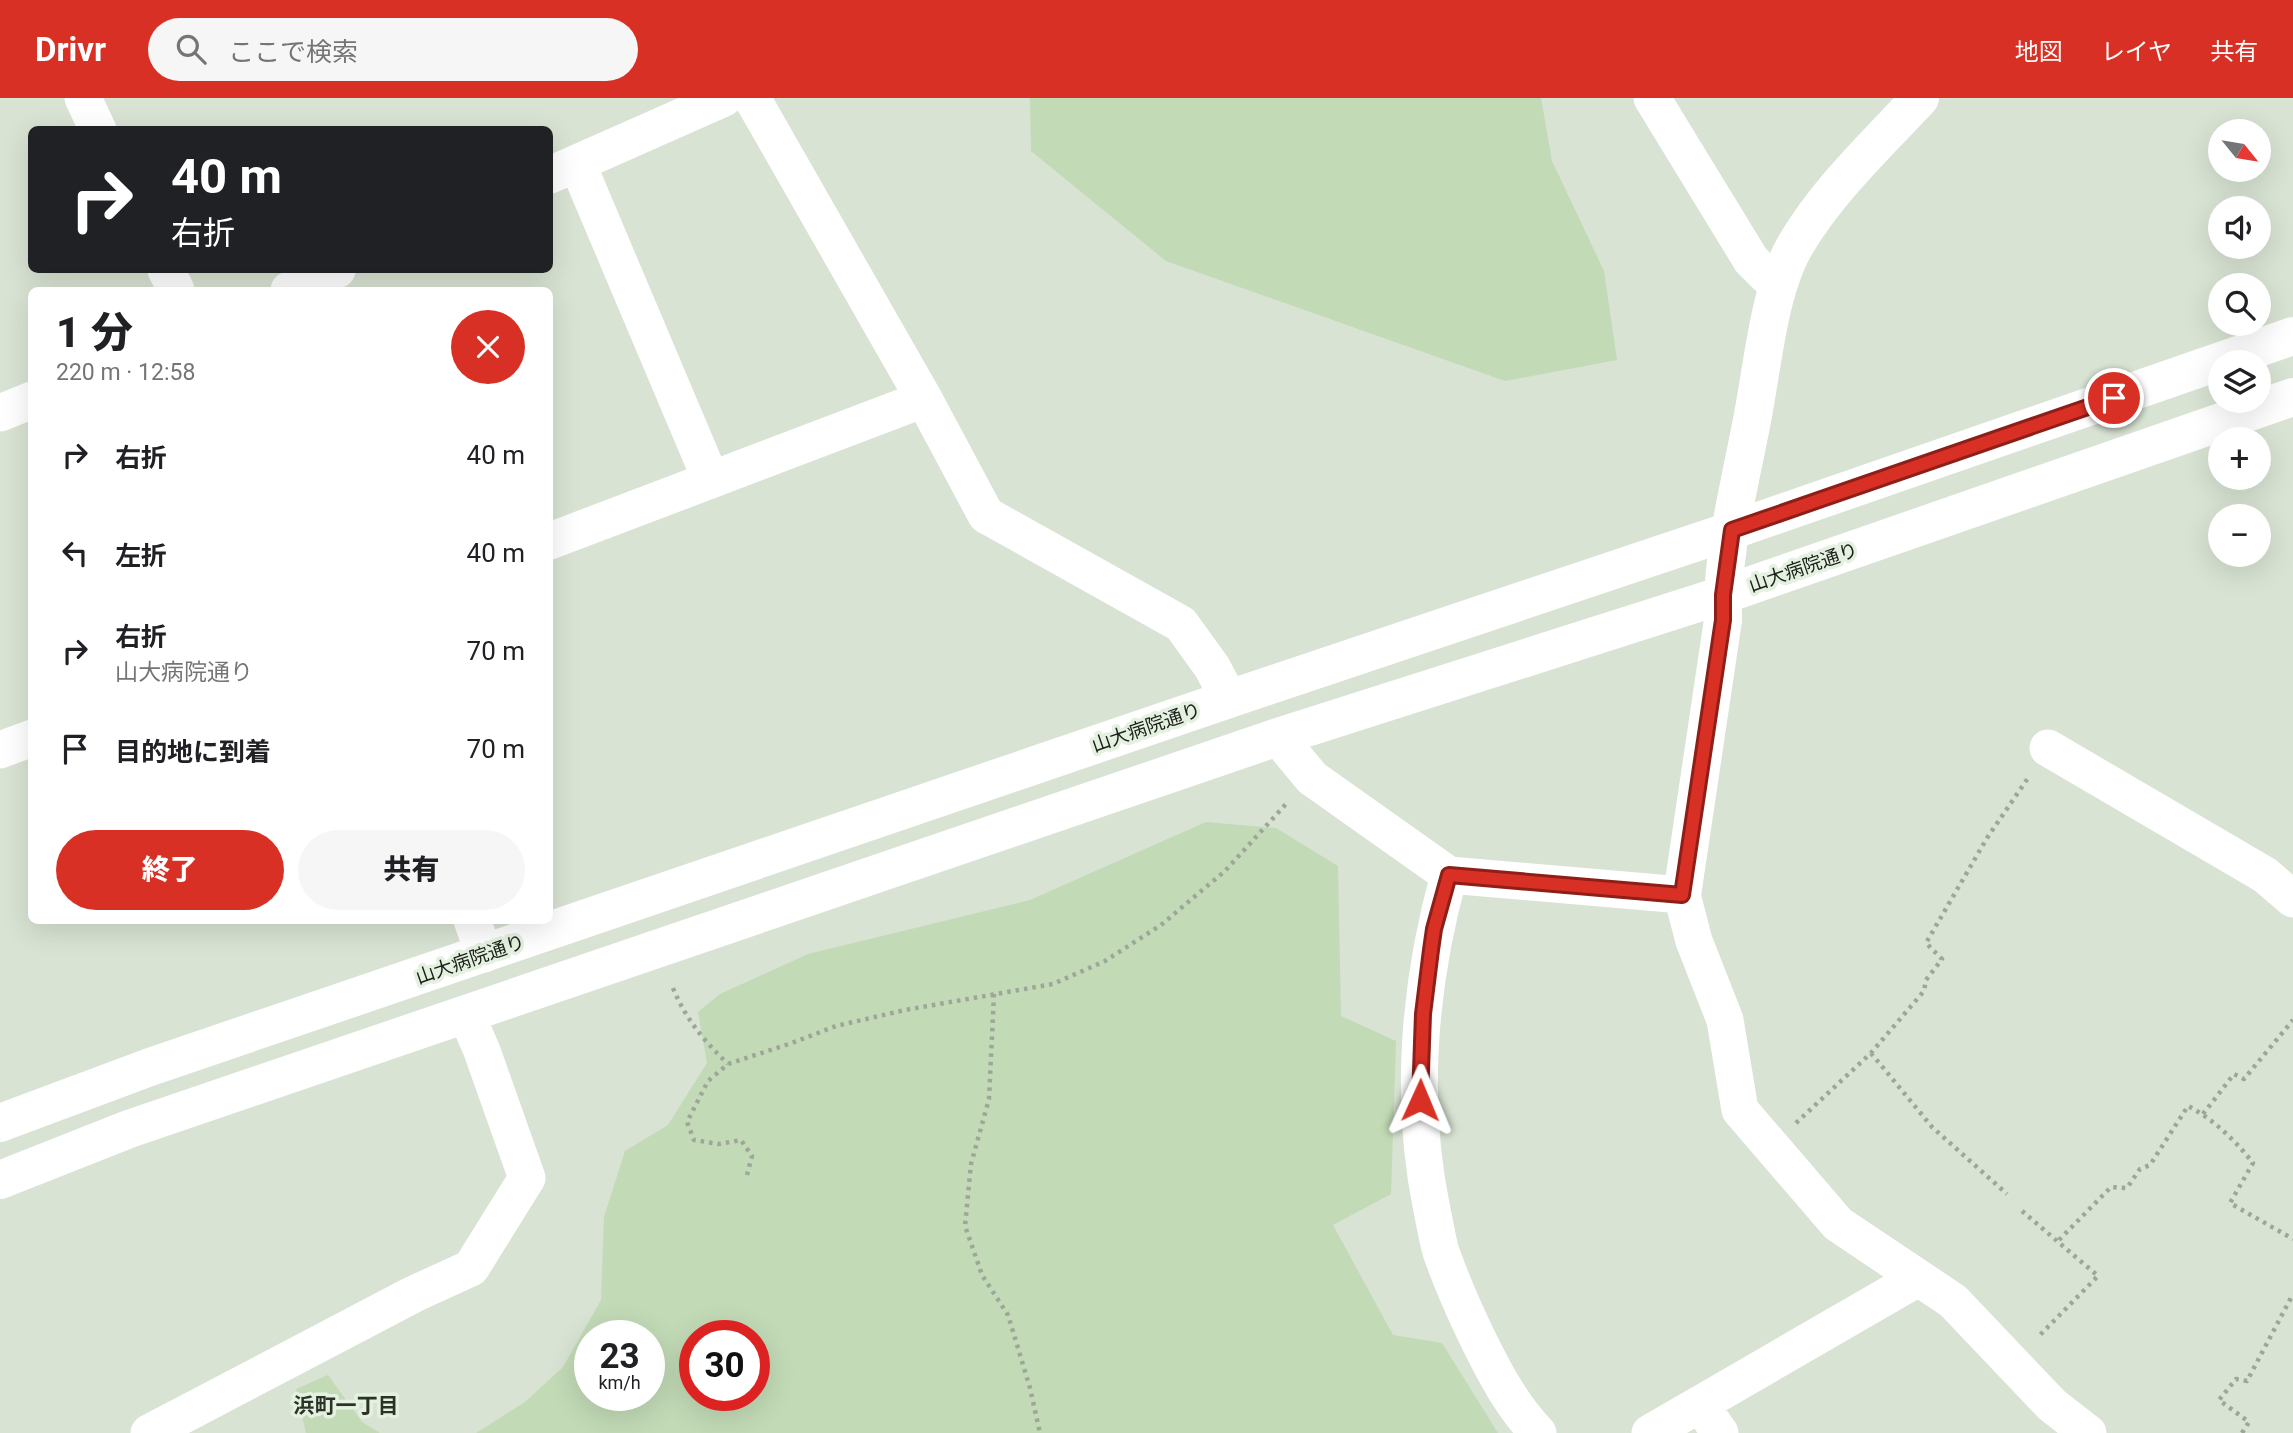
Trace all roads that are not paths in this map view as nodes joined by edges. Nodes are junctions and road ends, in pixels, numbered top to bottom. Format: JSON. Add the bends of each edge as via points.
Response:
{"nodes":[{"id":1,"x":83,"y":98,"type":"edge"},
{"id":2,"x":724,"y":98,"type":"edge"},
{"id":3,"x":752,"y":98,"type":"edge"},
{"id":4,"x":1652,"y":98,"type":"edge"},
{"id":5,"x":1920,"y":98,"type":"edge"},
{"id":6,"x":96,"y":126,"type":"edge"},
{"id":7,"x":563,"y":169,"type":"edge"},
{"id":8,"x":330,"y":273,"type":"edge"},
{"id":9,"x":296,"y":287,"type":"edge"},
{"id":10,"x":1778,"y":287,"type":"junction"},
{"id":11,"x":2293,"y":336,"type":"edge"},
{"id":12,"x":2293,"y":397,"type":"edge"},
{"id":13,"x":924,"y":399,"type":"junction"},
{"id":14,"x":28,"y":402,"type":"edge"},
{"id":15,"x":0,"y":413,"type":"edge"},
{"id":16,"x":711,"y":480,"type":"junction"},
{"id":17,"x":1732,"y":530,"type":"junction"},
{"id":18,"x":553,"y":540,"type":"edge"},
{"id":19,"x":1723,"y":595,"type":"junction"},
{"id":20,"x":1228,"y":699,"type":"junction"},
{"id":21,"x":1278,"y":737,"type":"junction"},
{"id":22,"x":28,"y":740,"type":"edge"},
{"id":23,"x":2048,"y":748,"type":"road end"},
{"id":24,"x":0,"y":750,"type":"edge"},
{"id":25,"x":1449,"y":875,"type":"junction"},
{"id":26,"x":1682,"y":895,"type":"junction"},
{"id":27,"x":2293,"y":899,"type":"edge"},
{"id":28,"x":553,"y":913,"type":"edge"},
{"id":29,"x":519,"y":924,"type":"edge"},
{"id":30,"x":478,"y":937,"type":"edge"},
{"id":31,"x":466,"y":1014,"type":"junction"},
{"id":32,"x":0,"y":1124,"type":"edge"},
{"id":33,"x":0,"y":1180,"type":"edge"},
{"id":34,"x":1918,"y":1278,"type":"junction"},
{"id":35,"x":1710,"y":1418,"type":"edge"},
{"id":36,"x":149,"y":1433,"type":"edge"},
{"id":37,"x":1538,"y":1433,"type":"edge"},
{"id":38,"x":1650,"y":1433,"type":"edge"},
{"id":39,"x":2088,"y":1433,"type":"edge"}],
"edges":[{"from":1,"to":6,"type":"street"},
{"from":2,"to":7,"type":"street"},
{"from":3,"to":13,"type":"street"},
{"from":4,"to":10,"type":"street","via":[[1751,260]]},
{"from":5,"to":10,"type":"street","via":[[1814,218],[1794,246]]},
{"from":7,"to":16,"type":"street"},
{"from":8,"to":9,"type":"street"},
{"from":10,"to":17,"type":"street"},
{"from":11,"to":17,"type":"street","name":"山大病院通り"},
{"from":12,"to":19,"type":"street","name":"山大病院通り"},
{"from":13,"to":16,"type":"street"},
{"from":13,"to":20,"type":"street","via":[[986,515],[1181,624]]},
{"from":14,"to":15,"type":"street"},
{"from":16,"to":18,"type":"street"},
{"from":17,"to":19,"type":"street"},
{"from":17,"to":20,"type":"street","name":"山大病院通り"},
{"from":19,"to":21,"type":"street","name":"山大病院通り"},
{"from":19,"to":26,"type":"street","via":[[1722,631]]},
{"from":20,"to":28,"type":"street","name":"山大病院通り"},
{"from":21,"to":25,"type":"street","via":[[1312,778]]},
{"from":21,"to":31,"type":"street","name":"山大病院通り"},
{"from":22,"to":24,"type":"street"},
{"from":23,"to":27,"type":"street","via":[[2265,875]]},
{"from":25,"to":26,"type":"street"},
{"from":25,"to":37,"type":"street","via":[[1434,929],[1423,1014],[1419,1127],[1423,1168],[1441,1250],[1468,1318],[1498,1381]]},
{"from":26,"to":34,"type":"street","via":[[1694,941],[1725,1020],[1740,1110],[1838,1224]]},
{"from":29,"to":30,"type":"street","name":"山大病院通り"},
{"from":30,"to":32,"type":"street","name":"山大病院通り"},
{"from":31,"to":33,"type":"street","name":"山大病院通り","via":[[129,1129]]},
{"from":31,"to":36,"type":"street","via":[[527,1178],[471,1268]]},
{"from":34,"to":35,"type":"street"},
{"from":34,"to":39,"type":"street","via":[[1953,1301],[2052,1405]]},
{"from":35,"to":38,"type":"street"}]}
